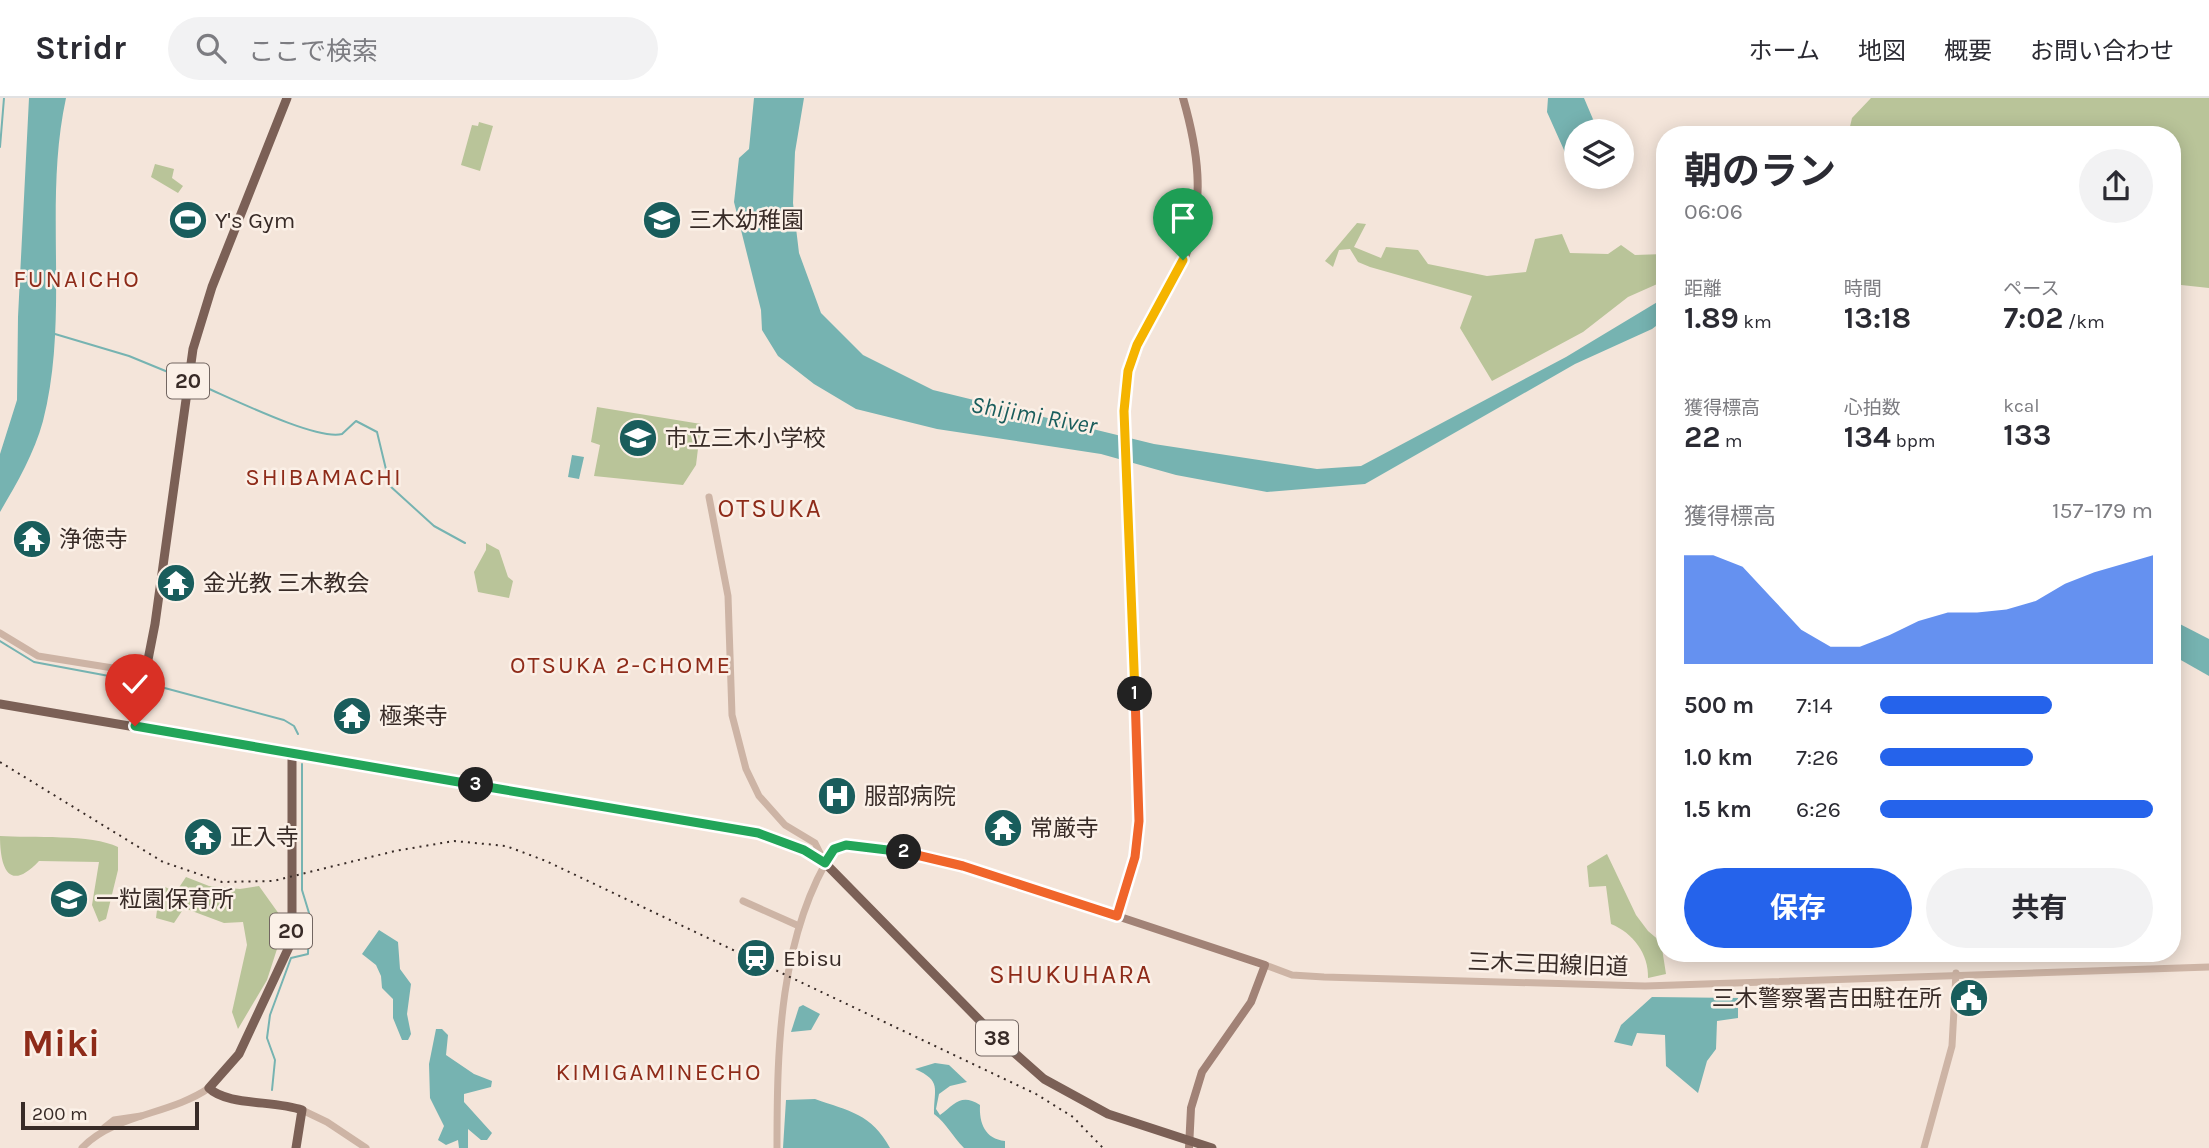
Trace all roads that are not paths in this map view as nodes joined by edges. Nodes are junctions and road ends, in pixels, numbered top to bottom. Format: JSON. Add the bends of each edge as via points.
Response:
{"nodes":[{"id":1,"x":287,"y":98,"type":"edge"},
{"id":2,"x":1183,"y":98,"type":"edge"},
{"id":3,"x":709,"y":497,"type":"dead end"},
{"id":4,"x":0,"y":634,"type":"edge"},
{"id":5,"x":143,"y":679,"type":"junction"},
{"id":6,"x":0,"y":704,"type":"edge"},
{"id":7,"x":135,"y":726,"type":"junction"},
{"id":8,"x":292,"y":752,"type":"junction"},
{"id":9,"x":825,"y":863,"type":"junction"},
{"id":10,"x":743,"y":901,"type":"dead end"},
{"id":11,"x":1117,"y":916,"type":"junction"},
{"id":12,"x":799,"y":926,"type":"junction"},
{"id":13,"x":1265,"y":965,"type":"junction"},
{"id":14,"x":2209,"y":967,"type":"edge"},
{"id":15,"x":1956,"y":974,"type":"junction"},
{"id":16,"x":209,"y":1088,"type":"junction"},
{"id":17,"x":302,"y":1111,"type":"junction"},
{"id":18,"x":1189,"y":1144,"type":"edge"},
{"id":19,"x":82,"y":1148,"type":"edge"},
{"id":20,"x":296,"y":1148,"type":"edge"},
{"id":21,"x":366,"y":1148,"type":"edge"},
{"id":22,"x":777,"y":1148,"type":"edge"},
{"id":23,"x":1212,"y":1148,"type":"edge"},
{"id":24,"x":1924,"y":1148,"type":"edge"}],
"edges":[{"from":1,"to":5,"type":"main road","number":"20","via":[[212,287],[193,349],[155,624]]},
{"from":2,"to":11,"type":"main road","via":[[1197,154],[1195,221],[1186,253],[1128,371],[1126,486],[1139,821],[1135,857]]},
{"from":3,"to":9,"type":"street","via":[[728,596],[732,715],[746,769],[759,796],[785,825],[815,843]]},
{"from":4,"to":5,"type":"street","via":[[38,656]]},
{"from":5,"to":7,"type":"main road","number":"20"},
{"from":6,"to":7,"type":"main road"},
{"from":7,"to":8,"type":"main road"},
{"from":8,"to":9,"type":"main road","number":"38","via":[[758,833]]},
{"from":8,"to":16,"type":"main road","number":"20","via":[[289,947],[239,1054]]},
{"from":9,"to":11,"type":"street","via":[[834,849],[846,845],[901,852],[963,866]]},
{"from":9,"to":12,"type":"street"},
{"from":9,"to":18,"type":"main road","number":"38","via":[[993,1034],[1044,1079],[1108,1114]]},
{"from":10,"to":12,"type":"street"},
{"from":11,"to":13,"type":"main road"},
{"from":12,"to":22,"type":"street","via":[[789,958],[779,1041]]},
{"from":13,"to":15,"type":"street","name":"三木三田線旧道","via":[[1292,975],[1324,977],[1645,986]]},
{"from":13,"to":18,"type":"main road","via":[[1251,1002],[1202,1072],[1191,1108]]},
{"from":14,"to":15,"type":"street","name":"三木三田線旧道"},
{"from":15,"to":24,"type":"street","via":[[1952,1046]]},
{"from":16,"to":17,"type":"main road","via":[[222,1098],[280,1103]]},
{"from":16,"to":19,"type":"street","via":[[96,1136]]},
{"from":17,"to":20,"type":"main road"},
{"from":17,"to":21,"type":"street"},
{"from":18,"to":23,"type":"main road","number":"38"}]}
